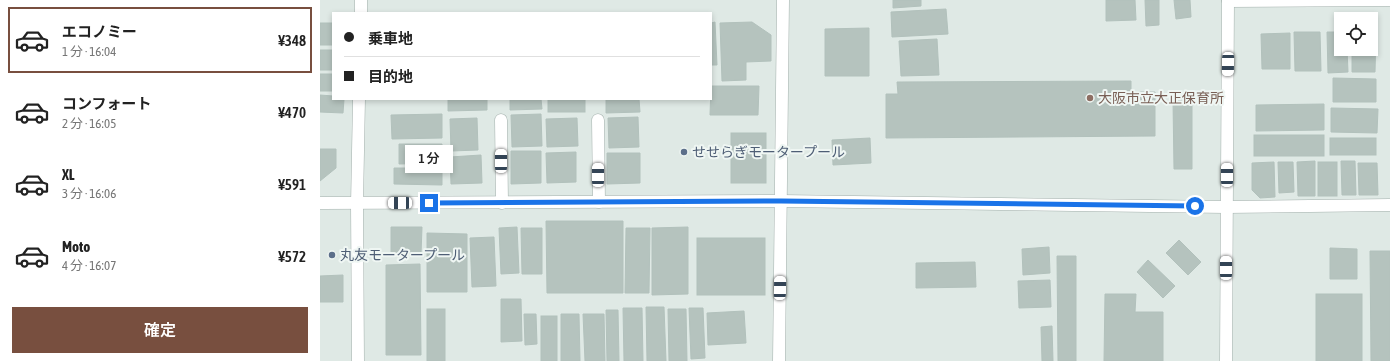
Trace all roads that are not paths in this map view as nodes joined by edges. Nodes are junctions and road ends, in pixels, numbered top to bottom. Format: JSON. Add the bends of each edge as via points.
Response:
{"nodes":[{"id":1,"x":361,"y":0,"type":"edge"},
{"id":2,"x":783,"y":0,"type":"edge"},
{"id":3,"x":1228,"y":0,"type":"edge"},
{"id":4,"x":1390,"y":0,"type":"edge"},
{"id":5,"x":361,"y":12,"type":"edge"},
{"id":6,"x":359,"y":100,"type":"edge"},
{"id":7,"x":501,"y":120,"type":"dead end"},
{"id":8,"x":598,"y":120,"type":"dead end"},
{"id":9,"x":781,"y":201,"type":"junction"},
{"id":10,"x":599,"y":202,"type":"junction"},
{"id":11,"x":320,"y":203,"type":"edge"},
{"id":12,"x":502,"y":203,"type":"junction"},
{"id":13,"x":357,"y":204,"type":"junction"},
{"id":14,"x":1390,"y":205,"type":"edge"},
{"id":15,"x":1226,"y":207,"type":"junction"},
{"id":16,"x":358,"y":361,"type":"edge"},
{"id":17,"x":779,"y":361,"type":"edge"},
{"id":18,"x":1226,"y":361,"type":"edge"}],
"edges":[{"from":1,"to":5,"type":"street"},
{"from":2,"to":9,"type":"street"},
{"from":3,"to":4,"type":"street"},
{"from":3,"to":15,"type":"street"},
{"from":6,"to":13,"type":"street"},
{"from":7,"to":12,"type":"street"},
{"from":8,"to":10,"type":"street"},
{"from":9,"to":10,"type":"street"},
{"from":9,"to":15,"type":"street"},
{"from":9,"to":17,"type":"street"},
{"from":10,"to":12,"type":"street"},
{"from":11,"to":13,"type":"street"},
{"from":12,"to":13,"type":"street"},
{"from":13,"to":16,"type":"street"},
{"from":14,"to":15,"type":"street"},
{"from":15,"to":18,"type":"street"}]}
